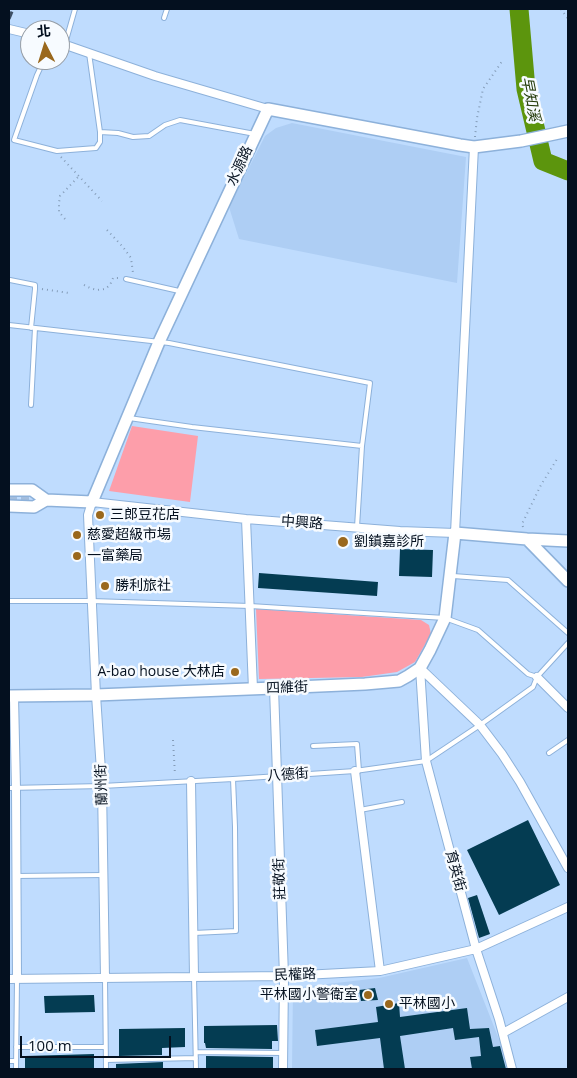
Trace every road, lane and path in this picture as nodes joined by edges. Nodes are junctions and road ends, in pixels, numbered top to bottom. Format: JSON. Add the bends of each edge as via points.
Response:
{"nodes":[{"id":1,"x":75,"y":9,"type":"edge"},
{"id":2,"x":167,"y":9,"type":"edge"},
{"id":3,"x":561,"y":9,"type":"edge"},
{"id":4,"x":164,"y":18,"type":"dead end"},
{"id":5,"x":568,"y":19,"type":"edge"},
{"id":6,"x":70,"y":22,"type":"edge"},
{"id":7,"x":70,"y":47,"type":"edge"},
{"id":8,"x":89,"y":54,"type":"junction"},
{"id":9,"x":503,"y":60,"type":"dead end"},
{"id":10,"x":40,"y":70,"type":"edge"},
{"id":11,"x":268,"y":109,"type":"junction"},
{"id":12,"x":568,"y":131,"type":"edge"},
{"id":13,"x":100,"y":132,"type":"junction"},
{"id":14,"x":255,"y":134,"type":"junction"},
{"id":15,"x":474,"y":147,"type":"junction"},
{"id":16,"x":62,"y":151,"type":"junction"},
{"id":17,"x":79,"y":176,"type":"junction"},
{"id":18,"x":102,"y":201,"type":"dead end"},
{"id":19,"x":65,"y":219,"type":"dead end"},
{"id":20,"x":107,"y":230,"type":"dead end"},
{"id":21,"x":10,"y":280,"type":"edge"},
{"id":22,"x":126,"y":280,"type":"junction"},
{"id":23,"x":84,"y":285,"type":"dead end"},
{"id":24,"x":35,"y":289,"type":"junction"},
{"id":25,"x":182,"y":292,"type":"junction"},
{"id":26,"x":70,"y":293,"type":"dead end"},
{"id":27,"x":9,"y":325,"type":"edge"},
{"id":28,"x":33,"y":328,"type":"junction"},
{"id":29,"x":158,"y":342,"type":"junction"},
{"id":30,"x":31,"y":405,"type":"dead end"},
{"id":31,"x":127,"y":418,"type":"junction"},
{"id":32,"x":362,"y":446,"type":"junction"},
{"id":33,"x":556,"y":459,"type":"dead end"},
{"id":34,"x":9,"y":490,"type":"edge"},
{"id":35,"x":41,"y":500,"type":"junction"},
{"id":36,"x":92,"y":502,"type":"junction"},
{"id":37,"x":9,"y":506,"type":"edge"},
{"id":38,"x":246,"y":519,"type":"junction"},
{"id":39,"x":357,"y":527,"type":"junction"},
{"id":40,"x":455,"y":533,"type":"junction"},
{"id":41,"x":527,"y":539,"type":"junction"},
{"id":42,"x":568,"y":541,"type":"edge"},
{"id":43,"x":450,"y":576,"type":"junction"},
{"id":44,"x":568,"y":581,"type":"edge"},
{"id":45,"x":9,"y":601,"type":"edge"},
{"id":46,"x":92,"y":601,"type":"junction"},
{"id":47,"x":250,"y":606,"type":"junction"},
{"id":48,"x":445,"y":618,"type":"junction"},
{"id":49,"x":568,"y":633,"type":"edge"},
{"id":50,"x":568,"y":643,"type":"edge"},
{"id":51,"x":420,"y":668,"type":"junction"},
{"id":52,"x":537,"y":677,"type":"junction"},
{"id":53,"x":274,"y":688,"type":"junction"},
{"id":54,"x":253,"y":689,"type":"junction"},
{"id":55,"x":96,"y":695,"type":"junction"},
{"id":56,"x":12,"y":696,"type":"edge"},
{"id":57,"x":568,"y":708,"type":"edge"},
{"id":58,"x":480,"y":725,"type":"junction"},
{"id":59,"x":173,"y":740,"type":"dead end"},
{"id":60,"x":568,"y":740,"type":"edge"},
{"id":61,"x":313,"y":746,"type":"dead end"},
{"id":62,"x":549,"y":753,"type":"dead end"},
{"id":63,"x":426,"y":761,"type":"junction"},
{"id":64,"x":357,"y":771,"type":"junction"},
{"id":65,"x":277,"y":776,"type":"junction"},
{"id":66,"x":233,"y":779,"type":"junction"},
{"id":67,"x":191,"y":781,"type":"junction"},
{"id":68,"x":175,"y":782,"type":"junction"},
{"id":69,"x":102,"y":786,"type":"junction"},
{"id":70,"x":12,"y":788,"type":"edge"},
{"id":71,"x":402,"y":802,"type":"dead end"},
{"id":72,"x":360,"y":810,"type":"junction"},
{"id":73,"x":568,"y":868,"type":"edge"},
{"id":74,"x":104,"y":875,"type":"junction"},
{"id":75,"x":16,"y":876,"type":"junction"},
{"id":76,"x":13,"y":885,"type":"edge"},
{"id":77,"x":568,"y":907,"type":"edge"},
{"id":78,"x":194,"y":933,"type":"junction"},
{"id":79,"x":476,"y":949,"type":"junction"},
{"id":80,"x":380,"y":971,"type":"junction"},
{"id":81,"x":284,"y":976,"type":"junction"},
{"id":82,"x":194,"y":977,"type":"junction"},
{"id":83,"x":106,"y":978,"type":"junction"},
{"id":84,"x":13,"y":979,"type":"edge"},
{"id":85,"x":568,"y":997,"type":"edge"},
{"id":86,"x":502,"y":1033,"type":"junction"},
{"id":87,"x":16,"y":1046,"type":"junction"},
{"id":88,"x":105,"y":1048,"type":"junction"},
{"id":89,"x":196,"y":1052,"type":"junction"},
{"id":90,"x":283,"y":1053,"type":"junction"},
{"id":91,"x":196,"y":1058,"type":"junction"},
{"id":92,"x":106,"y":1060,"type":"junction"},
{"id":93,"x":9,"y":1061,"type":"edge"},
{"id":94,"x":16,"y":1061,"type":"junction"},
{"id":95,"x":16,"y":1069,"type":"edge"},
{"id":96,"x":106,"y":1069,"type":"edge"},
{"id":97,"x":196,"y":1069,"type":"edge"},
{"id":98,"x":283,"y":1069,"type":"edge"},
{"id":99,"x":512,"y":1069,"type":"edge"}],
"edges":[{"from":1,"to":6,"type":"lane"},
{"from":2,"to":4,"type":"lane"},
{"from":3,"to":5,"type":"path"},
{"from":7,"to":8,"type":"street"},
{"from":8,"to":11,"type":"street"},
{"from":8,"to":13,"type":"lane"},
{"from":9,"to":15,"type":"path","via":[[483,90]]},
{"from":10,"to":16,"type":"lane","via":[[14,140]]},
{"from":11,"to":14,"type":"street","name":"水源路"},
{"from":11,"to":15,"type":"street"},
{"from":12,"to":15,"type":"street"},
{"from":13,"to":14,"type":"lane","via":[[150,136],[165,125],[180,120]]},
{"from":13,"to":16,"type":"lane","via":[[96,148]]},
{"from":14,"to":25,"type":"street","name":"水源路"},
{"from":15,"to":40,"type":"street"},
{"from":16,"to":17,"type":"path","via":[[61,158]]},
{"from":17,"to":18,"type":"path"},
{"from":17,"to":19,"type":"path","via":[[60,196],[60,212]]},
{"from":20,"to":22,"type":"path","via":[[131,258],[133,276]]},
{"from":21,"to":24,"type":"lane","via":[[35,285]]},
{"from":22,"to":23,"type":"path","via":[[113,278],[110,285],[98,290]]},
{"from":22,"to":25,"type":"lane"},
{"from":24,"to":26,"type":"path"},
{"from":24,"to":28,"type":"lane"},
{"from":25,"to":29,"type":"street","name":"水源路"},
{"from":27,"to":28,"type":"lane"},
{"from":28,"to":29,"type":"lane"},
{"from":28,"to":30,"type":"lane"},
{"from":29,"to":31,"type":"street","name":"水源路"},
{"from":29,"to":32,"type":"lane","via":[[370,383]]},
{"from":31,"to":32,"type":"lane"},
{"from":31,"to":36,"type":"street","name":"水源路"},
{"from":32,"to":39,"type":"lane"},
{"from":33,"to":41,"type":"path","via":[[522,524]]},
{"from":34,"to":35,"type":"street","via":[[32,490]]},
{"from":35,"to":36,"type":"street","name":"中興路"},
{"from":35,"to":37,"type":"street","via":[[34,507]]},
{"from":36,"to":38,"type":"street","name":"中興路"},
{"from":36,"to":46,"type":"street","name":"蘭州街","via":[[88,515]]},
{"from":38,"to":39,"type":"street","name":"中興路"},
{"from":38,"to":47,"type":"street"},
{"from":39,"to":40,"type":"street","name":"中興路"},
{"from":40,"to":41,"type":"street","name":"中興路"},
{"from":40,"to":43,"type":"street"},
{"from":41,"to":42,"type":"street","name":"中興路"},
{"from":41,"to":44,"type":"street"},
{"from":43,"to":48,"type":"street"},
{"from":43,"to":49,"type":"lane","via":[[508,580]]},
{"from":45,"to":46,"type":"lane"},
{"from":46,"to":47,"type":"lane"},
{"from":46,"to":55,"type":"street","name":"蘭州街"},
{"from":47,"to":48,"type":"lane"},
{"from":47,"to":54,"type":"street"},
{"from":48,"to":51,"type":"street"},
{"from":48,"to":52,"type":"lane","via":[[478,630],[528,674]]},
{"from":50,"to":52,"type":"lane","name":"八德街"},
{"from":51,"to":53,"type":"street","name":"四維街","via":[[399,681]]},
{"from":51,"to":58,"type":"street"},
{"from":51,"to":63,"type":"street","name":"育英街"},
{"from":52,"to":57,"type":"street"},
{"from":52,"to":58,"type":"lane","name":"八德街","via":[[533,687]]},
{"from":53,"to":54,"type":"street","name":"四維街"},
{"from":53,"to":65,"type":"street","name":"莊敬街"},
{"from":54,"to":55,"type":"street","name":"四維街"},
{"from":55,"to":56,"type":"street","name":"四維街"},
{"from":55,"to":69,"type":"street","name":"蘭州街"},
{"from":56,"to":70,"type":"street"},
{"from":58,"to":63,"type":"lane","name":"八德街"},
{"from":58,"to":73,"type":"street","via":[[520,782]]},
{"from":59,"to":68,"type":"path"},
{"from":60,"to":62,"type":"lane"},
{"from":61,"to":64,"type":"lane","via":[[357,744]]},
{"from":63,"to":64,"type":"lane","name":"八德街"},
{"from":63,"to":79,"type":"street","name":"育英街"},
{"from":64,"to":65,"type":"lane","name":"八德街"},
{"from":64,"to":72,"type":"street"},
{"from":65,"to":66,"type":"lane","name":"八德街"},
{"from":65,"to":81,"type":"street","name":"莊敬街"},
{"from":66,"to":67,"type":"lane","name":"八德街"},
{"from":66,"to":78,"type":"lane","via":[[236,931]]},
{"from":67,"to":68,"type":"lane","name":"八德街"},
{"from":67,"to":78,"type":"street"},
{"from":68,"to":69,"type":"lane","name":"八德街"},
{"from":69,"to":70,"type":"lane","name":"八德街"},
{"from":69,"to":74,"type":"street","name":"蘭州街"},
{"from":70,"to":75,"type":"street"},
{"from":71,"to":72,"type":"lane"},
{"from":72,"to":80,"type":"street"},
{"from":74,"to":75,"type":"lane"},
{"from":74,"to":83,"type":"street","name":"蘭州街"},
{"from":75,"to":76,"type":"street"},
{"from":76,"to":84,"type":"street"},
{"from":77,"to":79,"type":"street","name":"民權路"},
{"from":78,"to":82,"type":"street"},
{"from":79,"to":80,"type":"street","name":"民權路"},
{"from":79,"to":86,"type":"street","name":"育英街"},
{"from":80,"to":81,"type":"street","name":"民權路"},
{"from":81,"to":82,"type":"street","name":"民權路"},
{"from":81,"to":90,"type":"street","name":"莊敬街"},
{"from":82,"to":83,"type":"street","name":"民權路"},
{"from":82,"to":89,"type":"lane"},
{"from":83,"to":84,"type":"street","name":"民權路"},
{"from":83,"to":88,"type":"lane","name":"蘭州街"},
{"from":84,"to":87,"type":"lane"},
{"from":85,"to":86,"type":"street"},
{"from":86,"to":99,"type":"street","name":"育英街"},
{"from":87,"to":88,"type":"lane"},
{"from":87,"to":94,"type":"lane"},
{"from":88,"to":92,"type":"lane","name":"蘭州街"},
{"from":89,"to":90,"type":"lane"},
{"from":89,"to":91,"type":"lane"},
{"from":90,"to":98,"type":"street","name":"莊敬街"},
{"from":91,"to":92,"type":"lane"},
{"from":91,"to":97,"type":"lane"},
{"from":92,"to":96,"type":"lane","name":"蘭州街"},
{"from":93,"to":94,"type":"lane"},
{"from":94,"to":95,"type":"lane"}]}
